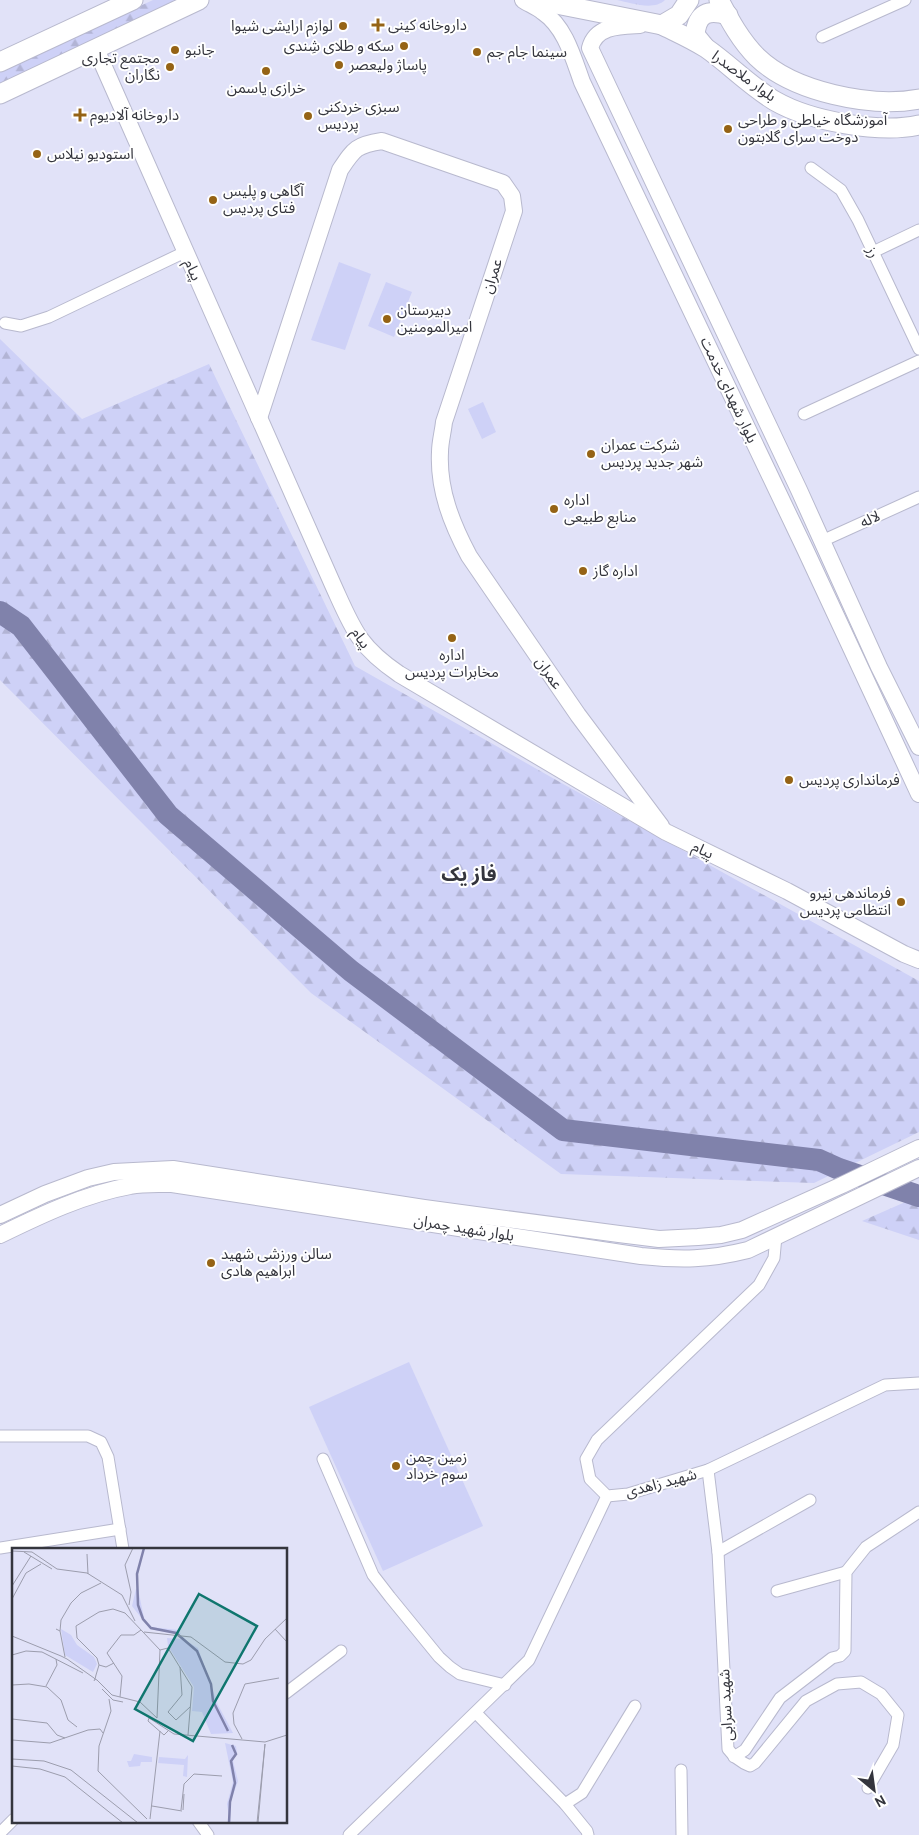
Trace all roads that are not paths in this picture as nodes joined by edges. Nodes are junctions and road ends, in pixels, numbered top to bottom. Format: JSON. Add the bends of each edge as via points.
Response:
{"nodes":[{"id":1,"x":133,"y":0,"type":"edge"},
{"id":2,"x":199,"y":0,"type":"edge"},
{"id":3,"x":523,"y":0,"type":"edge"},
{"id":4,"x":536,"y":0,"type":"edge"},
{"id":5,"x":689,"y":0,"type":"edge"},
{"id":6,"x":905,"y":0,"type":"edge"},
{"id":7,"x":724,"y":8,"type":"edge"},
{"id":8,"x":662,"y":25,"type":"junction"},
{"id":9,"x":822,"y":38,"type":"dead end"},
{"id":10,"x":704,"y":46,"type":"junction"},
{"id":11,"x":96,"y":49,"type":"junction"},
{"id":12,"x":0,"y":62,"type":"edge"},
{"id":13,"x":0,"y":94,"type":"edge"},
{"id":14,"x":919,"y":99,"type":"edge"},
{"id":15,"x":919,"y":125,"type":"edge"},
{"id":16,"x":811,"y":168,"type":"dead end"},
{"id":17,"x":919,"y":230,"type":"edge"},
{"id":18,"x":185,"y":252,"type":"junction"},
{"id":19,"x":873,"y":252,"type":"junction"},
{"id":20,"x":5,"y":323,"type":"dead end"},
{"id":21,"x":919,"y":349,"type":"edge"},
{"id":22,"x":919,"y":360,"type":"edge"},
{"id":23,"x":804,"y":414,"type":"dead end"},
{"id":24,"x":259,"y":418,"type":"junction"},
{"id":25,"x":919,"y":497,"type":"edge"},
{"id":26,"x":822,"y":541,"type":"junction"},
{"id":27,"x":919,"y":747,"type":"edge"},
{"id":28,"x":919,"y":794,"type":"edge"},
{"id":29,"x":666,"y":832,"type":"junction"},
{"id":30,"x":919,"y":960,"type":"edge"},
{"id":31,"x":919,"y":1148,"type":"edge"},
{"id":32,"x":919,"y":1168,"type":"edge"},
{"id":33,"x":0,"y":1215,"type":"edge"},
{"id":34,"x":767,"y":1219,"type":"junction"},
{"id":35,"x":0,"y":1234,"type":"edge"},
{"id":36,"x":776,"y":1236,"type":"junction"},
{"id":37,"x":919,"y":1383,"type":"edge"},
{"id":38,"x":0,"y":1436,"type":"edge"},
{"id":39,"x":323,"y":1459,"type":"dead end"},
{"id":40,"x":708,"y":1470,"type":"junction"},
{"id":41,"x":607,"y":1496,"type":"junction"},
{"id":42,"x":810,"y":1500,"type":"dead end"},
{"id":43,"x":919,"y":1512,"type":"edge"},
{"id":44,"x":120,"y":1529,"type":"junction"},
{"id":45,"x":0,"y":1548,"type":"edge"},
{"id":46,"x":123,"y":1548,"type":"edge"},
{"id":47,"x":718,"y":1552,"type":"junction"},
{"id":48,"x":846,"y":1572,"type":"junction"},
{"id":49,"x":777,"y":1591,"type":"dead end"},
{"id":50,"x":341,"y":1651,"type":"dead end"},
{"id":51,"x":505,"y":1685,"type":"junction"},
{"id":52,"x":288,"y":1691,"type":"edge"},
{"id":53,"x":635,"y":1706,"type":"dead end"},
{"id":54,"x":476,"y":1713,"type":"junction"},
{"id":55,"x":734,"y":1757,"type":"junction"},
{"id":56,"x":681,"y":1770,"type":"dead end"},
{"id":57,"x":868,"y":1788,"type":"dead end"},
{"id":58,"x":565,"y":1804,"type":"junction"},
{"id":59,"x":12,"y":1822,"type":"edge"},
{"id":60,"x":199,"y":1822,"type":"edge"},
{"id":61,"x":0,"y":1833,"type":"edge"},
{"id":62,"x":208,"y":1835,"type":"edge"},
{"id":63,"x":349,"y":1835,"type":"edge"},
{"id":64,"x":588,"y":1835,"type":"edge"},
{"id":65,"x":682,"y":1835,"type":"edge"}],
"edges":[{"from":1,"to":12,"type":"main road"},
{"from":2,"to":11,"type":"main road"},
{"from":3,"to":28,"type":"main road","name":"بلوار شهدای خدمت","via":[[544,12],[566,39],[582,82]]},
{"from":4,"to":8,"type":"main road","name":"بلوار ملاصدرا"},
{"from":5,"to":8,"type":"main road","via":[[679,15]]},
{"from":6,"to":9,"type":"street"},
{"from":7,"to":10,"type":"main road","via":[[708,12],[698,21],[695,35]]},
{"from":7,"to":14,"type":"main road","name":"بلوار ملاصدرا","via":[[739,36],[758,58],[787,78],[865,101]]},
{"from":8,"to":10,"type":"main road","name":"بلوار ملاصدرا"},
{"from":8,"to":26,"type":"main road","name":"بلوار شهدای خدمت","via":[[617,26],[603,30],[592,40],[590,48]]},
{"from":10,"to":15,"type":"main road","name":"بلوار ملاصدرا","via":[[776,101],[815,118],[864,126],[908,128]]},
{"from":11,"to":13,"type":"main road"},
{"from":11,"to":18,"type":"main road","name":"پیام"},
{"from":16,"to":19,"type":"street","name":"رز","via":[[841,190]]},
{"from":17,"to":19,"type":"street"},
{"from":18,"to":20,"type":"street","via":[[49,317],[20,326]]},
{"from":18,"to":24,"type":"main road","name":"پیام"},
{"from":19,"to":21,"type":"street","name":"رز"},
{"from":22,"to":23,"type":"street"},
{"from":24,"to":29,"type":"main road","name":"پیام","via":[[355,634],[367,649],[399,674]]},
{"from":24,"to":29,"type":"main road","name":"عمران","via":[[340,170],[351,154],[363,144],[382,141],[503,183],[512,196],[514,211],[444,422],[440,453],[444,497],[454,528],[469,556],[578,715]]},
{"from":25,"to":26,"type":"street","name":"لاله"},
{"from":26,"to":27,"type":"main road","name":"بلوار شهدای خدمت"},
{"from":29,"to":30,"type":"main road","name":"پیام"},
{"from":31,"to":34,"type":"main road","name":"بلوار شهید چمران"},
{"from":32,"to":36,"type":"main road","name":"بلوار شهید چمران"},
{"from":33,"to":34,"type":"main road","name":"بلوار شهید چمران","via":[[88,1178],[114,1172],[173,1170],[659,1239],[721,1235]]},
{"from":34,"to":36,"type":"main road"},
{"from":35,"to":36,"type":"main road","name":"بلوار شهید چمران","via":[[80,1200],[147,1184],[182,1186],[668,1259],[720,1257],[748,1250]]},
{"from":36,"to":41,"type":"street","name":"شهید زاهدی","via":[[774,1258],[760,1285],[597,1440],[586,1458],[590,1479]]},
{"from":37,"to":40,"type":"street","name":"شهید زاهدی","via":[[885,1385]]},
{"from":38,"to":44,"type":"street","via":[[88,1436],[101,1442],[108,1457]]},
{"from":39,"to":51,"type":"street","via":[[373,1575],[390,1597],[450,1667],[460,1674]]},
{"from":40,"to":41,"type":"street","name":"شهید زاهدی","via":[[628,1494]]},
{"from":40,"to":47,"type":"street","name":"شهید سرابی"},
{"from":41,"to":51,"type":"street","via":[[528,1660]]},
{"from":42,"to":47,"type":"street"},
{"from":43,"to":48,"type":"street","via":[[866,1547]]},
{"from":44,"to":45,"type":"street"},
{"from":44,"to":46,"type":"street"},
{"from":47,"to":55,"type":"street","name":"شهید سرابی","via":[[728,1748]]},
{"from":48,"to":49,"type":"street"},
{"from":48,"to":55,"type":"street","name":"شهید سرابی","via":[[845,1651],[780,1698],[745,1750]]},
{"from":50,"to":52,"type":"street"},
{"from":51,"to":54,"type":"street"},
{"from":53,"to":58,"type":"street","via":[[582,1793]]},
{"from":54,"to":58,"type":"street"},
{"from":54,"to":63,"type":"street"},
{"from":55,"to":57,"type":"street","via":[[750,1766],[806,1701],[837,1684],[861,1682],[881,1694],[898,1715],[893,1745]]},
{"from":56,"to":65,"type":"street"},
{"from":58,"to":64,"type":"street"},
{"from":59,"to":61,"type":"street"},
{"from":60,"to":62,"type":"street"}]}
